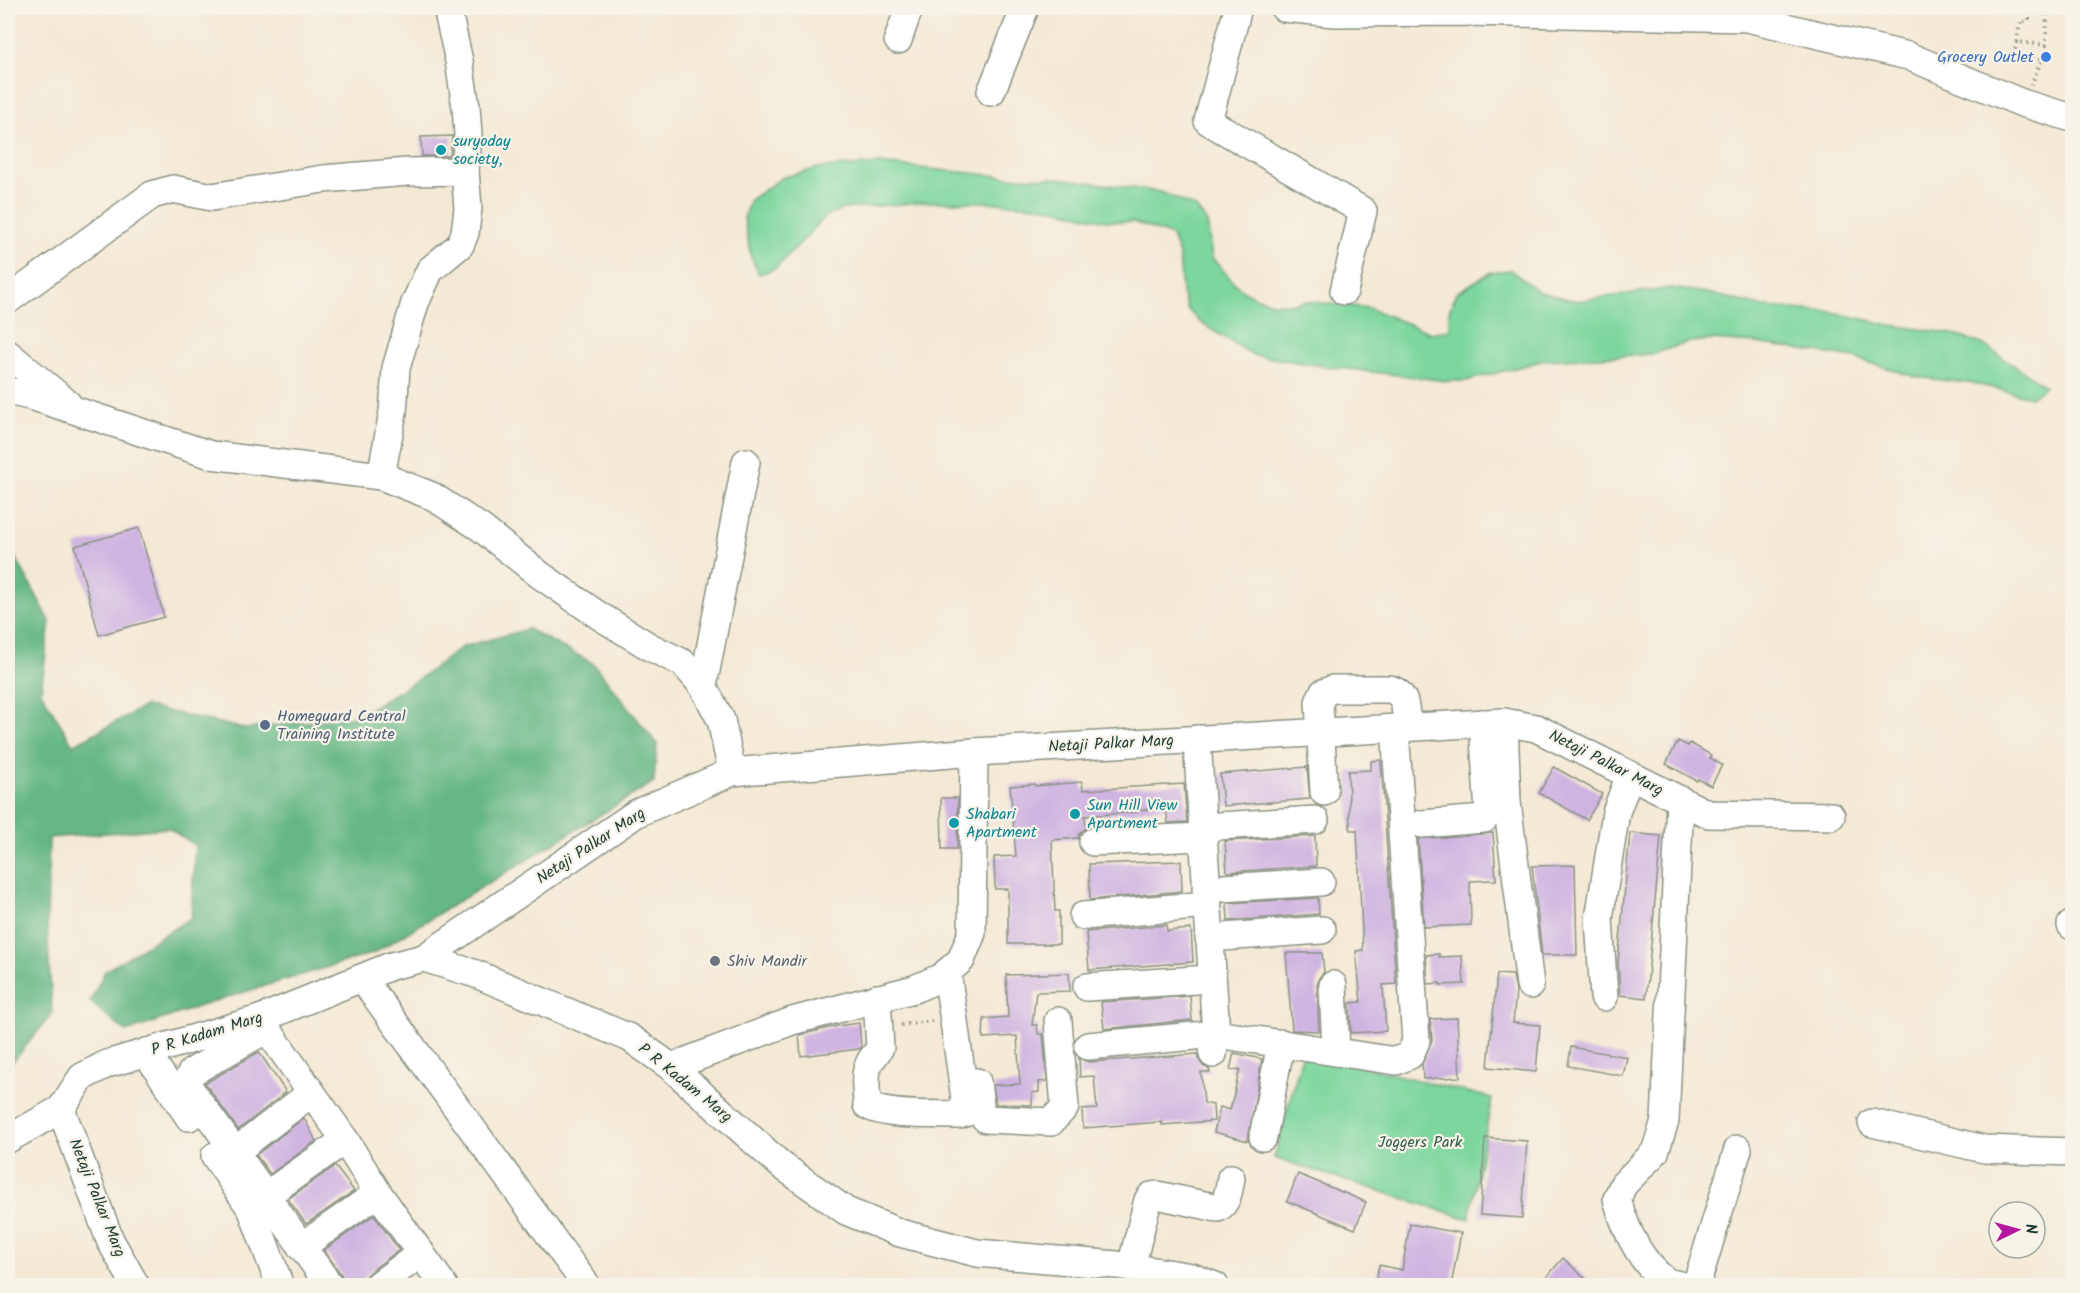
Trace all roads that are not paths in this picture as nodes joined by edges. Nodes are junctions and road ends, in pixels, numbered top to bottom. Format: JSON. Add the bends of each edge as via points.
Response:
{"nodes":[{"id":1,"x":447,"y":8,"type":"edge"},
{"id":2,"x":909,"y":8,"type":"edge"},
{"id":3,"x":1025,"y":8,"type":"edge"},
{"id":4,"x":1238,"y":8,"type":"edge"},
{"id":5,"x":1284,"y":8,"type":"edge"},
{"id":6,"x":1466,"y":10,"type":"edge"},
{"id":7,"x":1747,"y":13,"type":"edge"},
{"id":8,"x":898,"y":40,"type":"dead end"},
{"id":9,"x":991,"y":92,"type":"dead end"},
{"id":10,"x":2073,"y":118,"type":"edge"},
{"id":11,"x":465,"y":171,"type":"junction"},
{"id":12,"x":1344,"y":291,"type":"dead end"},
{"id":13,"x":8,"y":300,"type":"edge"},
{"id":14,"x":8,"y":354,"type":"edge"},
{"id":15,"x":8,"y":391,"type":"edge"},
{"id":16,"x":76,"y":411,"type":"junction"},
{"id":17,"x":746,"y":462,"type":"dead end"},
{"id":18,"x":381,"y":476,"type":"junction"},
{"id":19,"x":703,"y":686,"type":"junction"},
{"id":20,"x":1494,"y":723,"type":"junction"},
{"id":21,"x":1401,"y":727,"type":"junction"},
{"id":22,"x":1320,"y":732,"type":"junction"},
{"id":23,"x":1197,"y":739,"type":"junction"},
{"id":24,"x":974,"y":752,"type":"junction"},
{"id":25,"x":732,"y":772,"type":"junction"},
{"id":26,"x":1630,"y":775,"type":"junction"},
{"id":27,"x":1324,"y":792,"type":"dead end"},
{"id":28,"x":1680,"y":800,"type":"junction"},
{"id":29,"x":1831,"y":816,"type":"dead end"},
{"id":30,"x":1315,"y":819,"type":"dead end"},
{"id":31,"x":1422,"y":824,"type":"dead end"},
{"id":32,"x":1202,"y":832,"type":"junction"},
{"id":33,"x":1093,"y":842,"type":"dead end"},
{"id":34,"x":1321,"y":882,"type":"dead end"},
{"id":35,"x":1206,"y":897,"type":"junction"},
{"id":36,"x":1083,"y":916,"type":"dead end"},
{"id":37,"x":1322,"y":930,"type":"dead end"},
{"id":38,"x":1209,"y":938,"type":"junction"},
{"id":39,"x":424,"y":958,"type":"junction"},
{"id":40,"x":954,"y":966,"type":"junction"},
{"id":41,"x":362,"y":978,"type":"junction"},
{"id":42,"x":1211,"y":979,"type":"junction"},
{"id":43,"x":1333,"y":985,"type":"dead end"},
{"id":44,"x":1530,"y":985,"type":"dead end"},
{"id":45,"x":1088,"y":987,"type":"dead end"},
{"id":46,"x":1604,"y":997,"type":"dead end"},
{"id":47,"x":877,"y":998,"type":"junction"},
{"id":48,"x":1058,"y":1021,"type":"dead end"},
{"id":49,"x":263,"y":1024,"type":"junction"},
{"id":50,"x":1281,"y":1043,"type":"junction"},
{"id":51,"x":1214,"y":1044,"type":"junction"},
{"id":52,"x":1088,"y":1046,"type":"dead end"},
{"id":53,"x":146,"y":1052,"type":"junction"},
{"id":54,"x":1336,"y":1052,"type":"junction"},
{"id":55,"x":671,"y":1067,"type":"junction"},
{"id":56,"x":311,"y":1094,"type":"junction"},
{"id":57,"x":61,"y":1109,"type":"junction"},
{"id":58,"x":1872,"y":1123,"type":"dead end"},
{"id":59,"x":1263,"y":1137,"type":"dead end"},
{"id":60,"x":8,"y":1139,"type":"edge"},
{"id":61,"x":345,"y":1140,"type":"junction"},
{"id":62,"x":1738,"y":1149,"type":"dead end"},
{"id":63,"x":235,"y":1152,"type":"junction"},
{"id":64,"x":2073,"y":1152,"type":"edge"},
{"id":65,"x":1231,"y":1178,"type":"dead end"},
{"id":66,"x":378,"y":1193,"type":"junction"},
{"id":67,"x":266,"y":1196,"type":"junction"},
{"id":68,"x":302,"y":1246,"type":"junction"},
{"id":69,"x":421,"y":1253,"type":"junction"},
{"id":70,"x":1131,"y":1267,"type":"junction"},
{"id":71,"x":136,"y":1286,"type":"edge"},
{"id":72,"x":280,"y":1286,"type":"edge"},
{"id":73,"x":330,"y":1286,"type":"edge"},
{"id":74,"x":377,"y":1286,"type":"edge"},
{"id":75,"x":444,"y":1286,"type":"edge"},
{"id":76,"x":587,"y":1286,"type":"edge"},
{"id":77,"x":1215,"y":1286,"type":"edge"},
{"id":78,"x":1684,"y":1286,"type":"edge"},
{"id":79,"x":1696,"y":1286,"type":"edge"}],
"edges":[{"from":1,"to":11,"type":"street","via":[[466,107]]},
{"from":2,"to":8,"type":"street"},
{"from":3,"to":9,"type":"street"},
{"from":4,"to":12,"type":"street","via":[[1208,121],[1363,211]]},
{"from":5,"to":6,"type":"street","via":[[1334,14]]},
{"from":6,"to":7,"type":"street"},
{"from":7,"to":10,"type":"street","via":[[1908,56],[2022,103]]},
{"from":11,"to":13,"type":"street","via":[[322,179],[213,197],[173,189],[152,195]]},
{"from":11,"to":18,"type":"street","via":[[465,233],[460,244],[430,270],[415,303],[396,368],[393,412]]},
{"from":14,"to":16,"type":"street"},
{"from":15,"to":16,"type":"street"},
{"from":16,"to":18,"type":"street","via":[[211,455]]},
{"from":17,"to":19,"type":"street"},
{"from":18,"to":19,"type":"street","via":[[432,496],[598,615],[683,663]]},
{"from":19,"to":25,"type":"street","via":[[721,720]]},
{"from":20,"to":21,"type":"street","name":"Netaji Palkar Marg"},
{"from":20,"to":26,"type":"street","name":"Netaji Palkar Marg","via":[[1536,728]]},
{"from":20,"to":31,"type":"street","via":[[1489,813],[1484,819]]},
{"from":20,"to":44,"type":"street","via":[[1508,802]]},
{"from":21,"to":22,"type":"street","name":"Netaji Palkar Marg"},
{"from":21,"to":22,"type":"street","via":[[1404,699],[1397,691],[1333,689],[1323,693],[1320,702]]},
{"from":21,"to":54,"type":"street","via":[[1416,1041],[1410,1055],[1396,1061]]},
{"from":22,"to":23,"type":"street","name":"Netaji Palkar Marg"},
{"from":22,"to":27,"type":"street"},
{"from":23,"to":24,"type":"street","name":"Netaji Palkar Marg"},
{"from":23,"to":32,"type":"street"},
{"from":24,"to":25,"type":"street","name":"Netaji Palkar Marg"},
{"from":24,"to":40,"type":"street","via":[[972,933]]},
{"from":25,"to":39,"type":"street","name":"Netaji Palkar Marg","via":[[637,813]]},
{"from":26,"to":28,"type":"street","name":"Netaji Palkar Marg"},
{"from":26,"to":46,"type":"street","via":[[1616,812],[1599,919]]},
{"from":28,"to":29,"type":"street","name":"Netaji Palkar Marg","via":[[1708,814]]},
{"from":28,"to":78,"type":"street","via":[[1665,1121],[1655,1152],[1623,1185],[1617,1199],[1624,1222],[1645,1259],[1667,1282]]},
{"from":30,"to":32,"type":"street"},
{"from":32,"to":33,"type":"street"},
{"from":32,"to":35,"type":"street"},
{"from":34,"to":35,"type":"street"},
{"from":35,"to":36,"type":"street"},
{"from":35,"to":38,"type":"street"},
{"from":37,"to":38,"type":"street"},
{"from":38,"to":42,"type":"street"},
{"from":39,"to":41,"type":"street","name":"P R Kadam Marg"},
{"from":39,"to":55,"type":"street","name":"P R Kadam Marg","via":[[476,974],[630,1038]]},
{"from":40,"to":47,"type":"street","via":[[942,977],[914,989]]},
{"from":40,"to":47,"type":"street","via":[[954,1018],[965,1113],[888,1112],[867,1106],[869,1063],[880,1047]]},
{"from":40,"to":48,"type":"street","via":[[971,1019],[981,1114],[986,1119],[1051,1122],[1059,1116],[1065,1107]]},
{"from":41,"to":49,"type":"street","name":"P R Kadam Marg"},
{"from":41,"to":76,"type":"street"},
{"from":42,"to":45,"type":"street"},
{"from":42,"to":51,"type":"street"},
{"from":43,"to":54,"type":"street"},
{"from":47,"to":55,"type":"street","via":[[792,1021]]},
{"from":49,"to":53,"type":"street","name":"P R Kadam Marg"},
{"from":49,"to":56,"type":"street"},
{"from":49,"to":63,"type":"street","via":[[192,1072],[188,1079],[188,1086]]},
{"from":50,"to":51,"type":"street"},
{"from":50,"to":54,"type":"street"},
{"from":50,"to":59,"type":"street"},
{"from":51,"to":52,"type":"street"},
{"from":53,"to":57,"type":"street","name":"P R Kadam Marg","via":[[107,1064],[82,1077]]},
{"from":53,"to":72,"type":"street","via":[[252,1210]]},
{"from":55,"to":70,"type":"street","name":"P R Kadam Marg","via":[[781,1165],[846,1211],[900,1233],[977,1253]]},
{"from":56,"to":61,"type":"street"},
{"from":56,"to":63,"type":"street"},
{"from":57,"to":60,"type":"street"},
{"from":57,"to":71,"type":"street","name":"Netaji Palkar Marg","via":[[110,1240]]},
{"from":58,"to":64,"type":"street","via":[[1984,1149]]},
{"from":61,"to":66,"type":"street"},
{"from":61,"to":67,"type":"street"},
{"from":62,"to":79,"type":"street"},
{"from":63,"to":67,"type":"street"},
{"from":65,"to":70,"type":"street","via":[[1226,1200],[1218,1208],[1151,1196]]},
{"from":66,"to":68,"type":"street"},
{"from":66,"to":69,"type":"street"},
{"from":67,"to":68,"type":"street"},
{"from":68,"to":73,"type":"street"},
{"from":69,"to":74,"type":"street"},
{"from":69,"to":75,"type":"street"},
{"from":70,"to":77,"type":"street","name":"P R Kadam Marg","via":[[1192,1277]]}]}
